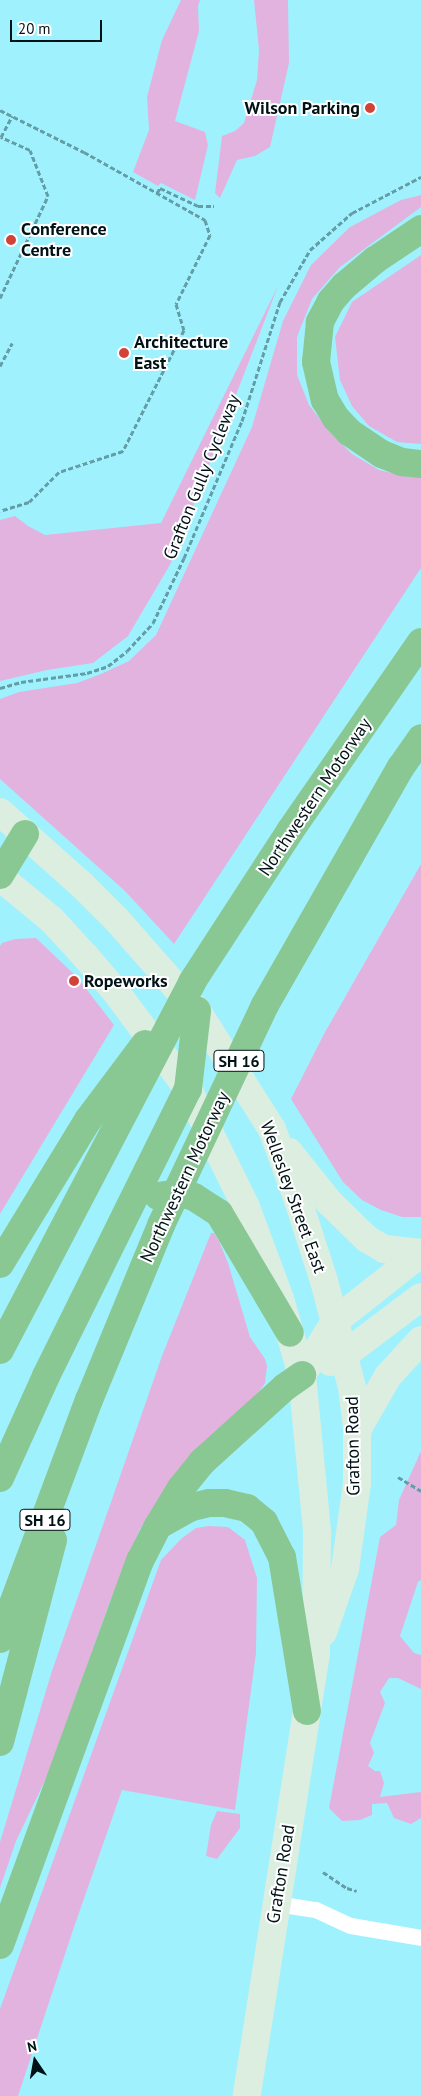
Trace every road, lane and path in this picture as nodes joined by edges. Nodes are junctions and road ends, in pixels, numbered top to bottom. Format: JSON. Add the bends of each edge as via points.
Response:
{"nodes":[{"id":1,"x":0,"y":110,"type":"edge"},
{"id":2,"x":12,"y":116,"type":"junction"},
{"id":3,"x":421,"y":177,"type":"edge"},
{"id":4,"x":157,"y":193,"type":"junction"},
{"id":5,"x":214,"y":206,"type":"dead end"},
{"id":6,"x":421,"y":229,"type":"edge"},
{"id":7,"x":0,"y":298,"type":"edge"},
{"id":8,"x":12,"y":344,"type":"dead end"},
{"id":9,"x":0,"y":366,"type":"edge"},
{"id":10,"x":421,"y":464,"type":"edge"},
{"id":11,"x":0,"y":511,"type":"edge"},
{"id":12,"x":421,"y":642,"type":"edge"},
{"id":13,"x":0,"y":688,"type":"edge"},
{"id":14,"x":421,"y":738,"type":"edge"},
{"id":15,"x":0,"y":812,"type":"edge"},
{"id":16,"x":24,"y":834,"type":"junction"},
{"id":17,"x":0,"y":876,"type":"edge"},
{"id":18,"x":192,"y":982,"type":"junction"},
{"id":19,"x":197,"y":1011,"type":"junction"},
{"id":20,"x":188,"y":1089,"type":"junction"},
{"id":21,"x":267,"y":1120,"type":"junction"},
{"id":22,"x":129,"y":1208,"type":"junction"},
{"id":23,"x":421,"y":1253,"type":"edge"},
{"id":24,"x":0,"y":1264,"type":"edge"},
{"id":25,"x":421,"y":1298,"type":"edge"},
{"id":26,"x":335,"y":1321,"type":"junction"},
{"id":27,"x":290,"y":1333,"type":"junction"},
{"id":28,"x":421,"y":1340,"type":"edge"},
{"id":29,"x":0,"y":1350,"type":"edge"},
{"id":30,"x":344,"y":1355,"type":"junction"},
{"id":31,"x":302,"y":1375,"type":"junction"},
{"id":32,"x":89,"y":1400,"type":"junction"},
{"id":33,"x":357,"y":1430,"type":"junction"},
{"id":34,"x":398,"y":1477,"type":"dead end"},
{"id":35,"x":0,"y":1478,"type":"edge"},
{"id":36,"x":421,"y":1490,"type":"edge"},
{"id":37,"x":158,"y":1526,"type":"junction"},
{"id":38,"x":0,"y":1639,"type":"edge"},
{"id":39,"x":316,"y":1653,"type":"junction"},
{"id":40,"x":307,"y":1712,"type":"junction"},
{"id":41,"x":0,"y":1742,"type":"edge"},
{"id":42,"x":323,"y":1872,"type":"dead end"},
{"id":43,"x":357,"y":1891,"type":"dead end"},
{"id":44,"x":277,"y":1904,"type":"junction"},
{"id":45,"x":421,"y":1938,"type":"edge"},
{"id":46,"x":0,"y":1944,"type":"edge"},
{"id":47,"x":247,"y":2096,"type":"edge"}],
"edges":[{"from":1,"to":2,"type":"path"},
{"from":2,"to":4,"type":"path"},
{"from":2,"to":7,"type":"path","via":[[1,137],[30,150],[48,196]]},
{"from":3,"to":13,"type":"path","name":"Grafton Gully Cycleway","via":[[352,213],[310,250],[280,302],[242,421],[153,623],[108,666],[87,673]]},
{"from":4,"to":5,"type":"path","via":[[160,188],[198,206]]},
{"from":4,"to":11,"type":"path","via":[[205,220],[210,235],[176,304],[184,330],[124,450],[59,472],[29,502]]},
{"from":6,"to":10,"type":"highway","via":[[375,260],[331,301],[320,322],[316,362],[325,400],[349,432],[382,454],[402,462]]},
{"from":8,"to":9,"type":"path"},
{"from":12,"to":18,"type":"highway","name":"Northwestern Motorway","via":[[290,832]]},
{"from":14,"to":32,"type":"highway","name":"Northwestern Motorway","number":"SH 16","via":[[401,767],[265,1005],[161,1225]]},
{"from":15,"to":16,"type":"main road","name":"Wellesley Street East"},
{"from":16,"to":17,"type":"highway"},
{"from":16,"to":19,"type":"main road","name":"Wellesley Street East","via":[[82,885]]},
{"from":17,"to":20,"type":"main road","via":[[52,920],[116,992]]},
{"from":18,"to":24,"type":"highway","via":[[88,1120]]},
{"from":18,"to":29,"type":"highway","name":"Northwestern Motorway"},
{"from":19,"to":20,"type":"highway"},
{"from":19,"to":21,"type":"main road","name":"Wellesley Street East"},
{"from":20,"to":22,"type":"highway"},
{"from":20,"to":27,"type":"main road","via":[[246,1207]]},
{"from":21,"to":23,"type":"main road","via":[[329,1202],[367,1239],[384,1249]]},
{"from":21,"to":26,"type":"main road","name":"Wellesley Street East","via":[[298,1200]]},
{"from":22,"to":27,"type":"highway","via":[[160,1196],[180,1193],[194,1197],[219,1213]]},
{"from":22,"to":35,"type":"highway"},
{"from":23,"to":26,"type":"main road"},
{"from":25,"to":30,"type":"main road"},
{"from":26,"to":30,"type":"main road","name":"Wellesley Street East"},
{"from":26,"to":31,"type":"main road"},
{"from":27,"to":31,"type":"main road"},
{"from":28,"to":33,"type":"main road","via":[[388,1376]]},
{"from":30,"to":31,"type":"main road"},
{"from":30,"to":33,"type":"main road","name":"Grafton Road"},
{"from":31,"to":37,"type":"highway","via":[[202,1462],[181,1488]]},
{"from":31,"to":39,"type":"main road","name":"Grafton Road","via":[[317,1532]]},
{"from":32,"to":38,"type":"highway","name":"Northwestern Motorway","number":"SH 16"},
{"from":32,"to":41,"type":"highway"},
{"from":33,"to":39,"type":"main road","name":"Grafton Road","via":[[357,1483],[345,1569]]},
{"from":34,"to":36,"type":"path"},
{"from":37,"to":40,"type":"highway","via":[[192,1507],[210,1503],[247,1508],[264,1522],[282,1557]]},
{"from":37,"to":46,"type":"highway","via":[[140,1561]]},
{"from":39,"to":40,"type":"main road","name":"Grafton Road"},
{"from":40,"to":44,"type":"main road","name":"Grafton Road"},
{"from":42,"to":43,"type":"path"},
{"from":44,"to":45,"type":"lane","via":[[316,1910],[351,1926]]},
{"from":44,"to":47,"type":"main road","name":"Grafton Road"}]}
